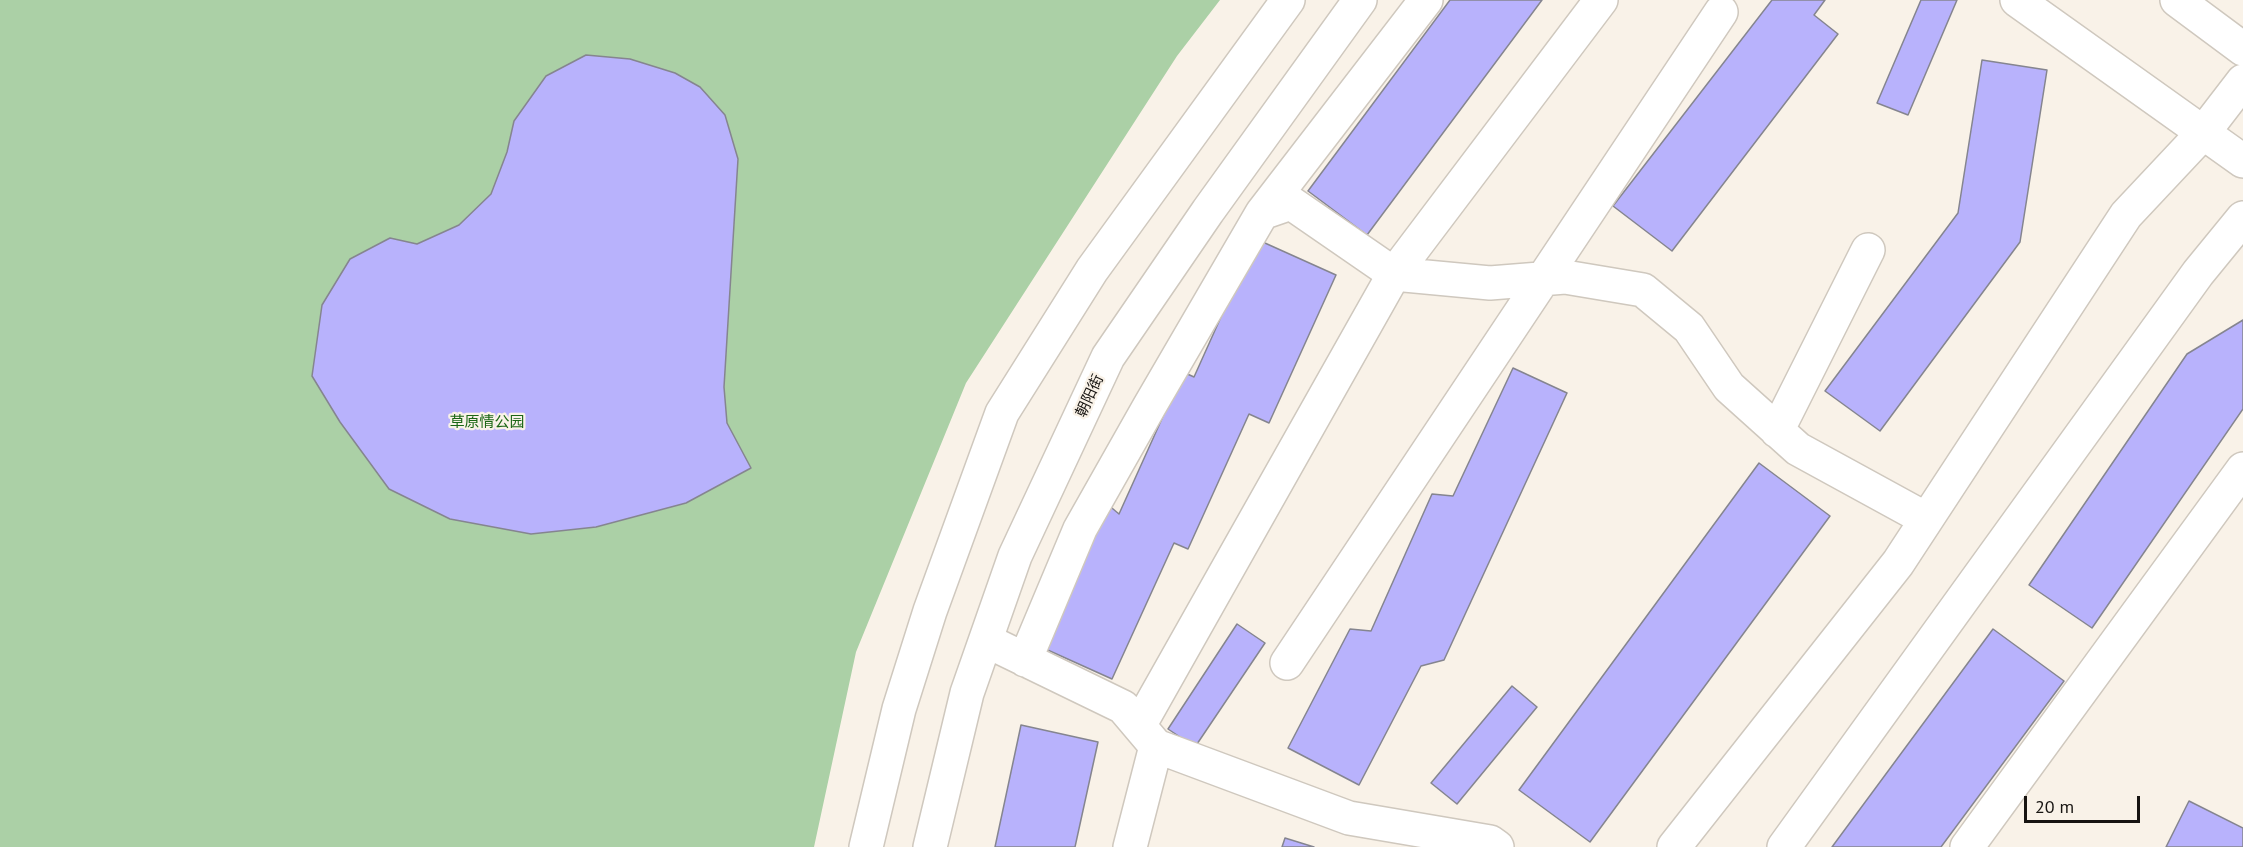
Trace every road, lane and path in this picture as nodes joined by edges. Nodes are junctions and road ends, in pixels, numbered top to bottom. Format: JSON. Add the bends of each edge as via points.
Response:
{"nodes":[{"id":1,"x":1288,"y":0,"type":"edge"},
{"id":2,"x":1360,"y":0,"type":"edge"},
{"id":3,"x":1426,"y":0,"type":"edge"},
{"id":4,"x":1601,"y":0,"type":"edge"},
{"id":5,"x":2018,"y":0,"type":"edge"},
{"id":6,"x":2177,"y":0,"type":"edge"},
{"id":7,"x":1721,"y":12,"type":"dead end"},
{"id":8,"x":2243,"y":49,"type":"edge"},
{"id":9,"x":2243,"y":81,"type":"edge"},
{"id":10,"x":2203,"y":133,"type":"junction"},
{"id":11,"x":2243,"y":161,"type":"edge"},
{"id":12,"x":1262,"y":213,"type":"junction"},
{"id":13,"x":2243,"y":218,"type":"edge"},
{"id":14,"x":1868,"y":250,"type":"dead end"},
{"id":15,"x":1394,"y":274,"type":"junction"},
{"id":16,"x":1544,"y":278,"type":"junction"},
{"id":17,"x":1778,"y":431,"type":"junction"},
{"id":18,"x":2243,"y":469,"type":"edge"},
{"id":19,"x":1926,"y":519,"type":"junction"},
{"id":20,"x":987,"y":641,"type":"junction"},
{"id":21,"x":1025,"y":660,"type":"junction"},
{"id":22,"x":1287,"y":663,"type":"dead end"},
{"id":23,"x":1148,"y":736,"type":"junction"},
{"id":24,"x":866,"y":847,"type":"edge"},
{"id":25,"x":930,"y":847,"type":"edge"},
{"id":26,"x":1130,"y":847,"type":"edge"},
{"id":27,"x":1497,"y":847,"type":"edge"},
{"id":28,"x":1674,"y":847,"type":"edge"},
{"id":29,"x":1784,"y":847,"type":"edge"},
{"id":30,"x":1967,"y":847,"type":"edge"}],
"edges":[{"from":1,"to":24,"type":"street","via":[[1092,270],[1002,413],[899,709]]},
{"from":2,"to":20,"type":"street","name":"朝阳街","via":[[1108,357],[1015,556]]},
{"from":3,"to":12,"type":"street"},
{"from":4,"to":15,"type":"street"},
{"from":5,"to":10,"type":"street"},
{"from":6,"to":8,"type":"street"},
{"from":7,"to":16,"type":"street"},
{"from":9,"to":10,"type":"street"},
{"from":10,"to":11,"type":"street"},
{"from":10,"to":19,"type":"street","via":[[2126,215]]},
{"from":12,"to":15,"type":"street","via":[[1291,203]]},
{"from":12,"to":21,"type":"street","via":[[1080,529]]},
{"from":13,"to":29,"type":"street","via":[[2198,273]]},
{"from":14,"to":17,"type":"street"},
{"from":15,"to":16,"type":"street","via":[[1490,282]]},
{"from":15,"to":23,"type":"street"},
{"from":16,"to":17,"type":"street","via":[[1565,277],[1643,290],[1689,328],[1729,387]]},
{"from":16,"to":22,"type":"street"},
{"from":17,"to":19,"type":"street","via":[[1798,449]]},
{"from":18,"to":30,"type":"street"},
{"from":19,"to":28,"type":"street","via":[[1898,563]]},
{"from":20,"to":21,"type":"street"},
{"from":20,"to":25,"type":"street","name":"朝阳街","via":[[968,693]]},
{"from":21,"to":23,"type":"street","via":[[1123,707]]},
{"from":23,"to":26,"type":"street"},
{"from":23,"to":27,"type":"street","via":[[1349,818]]}]}
